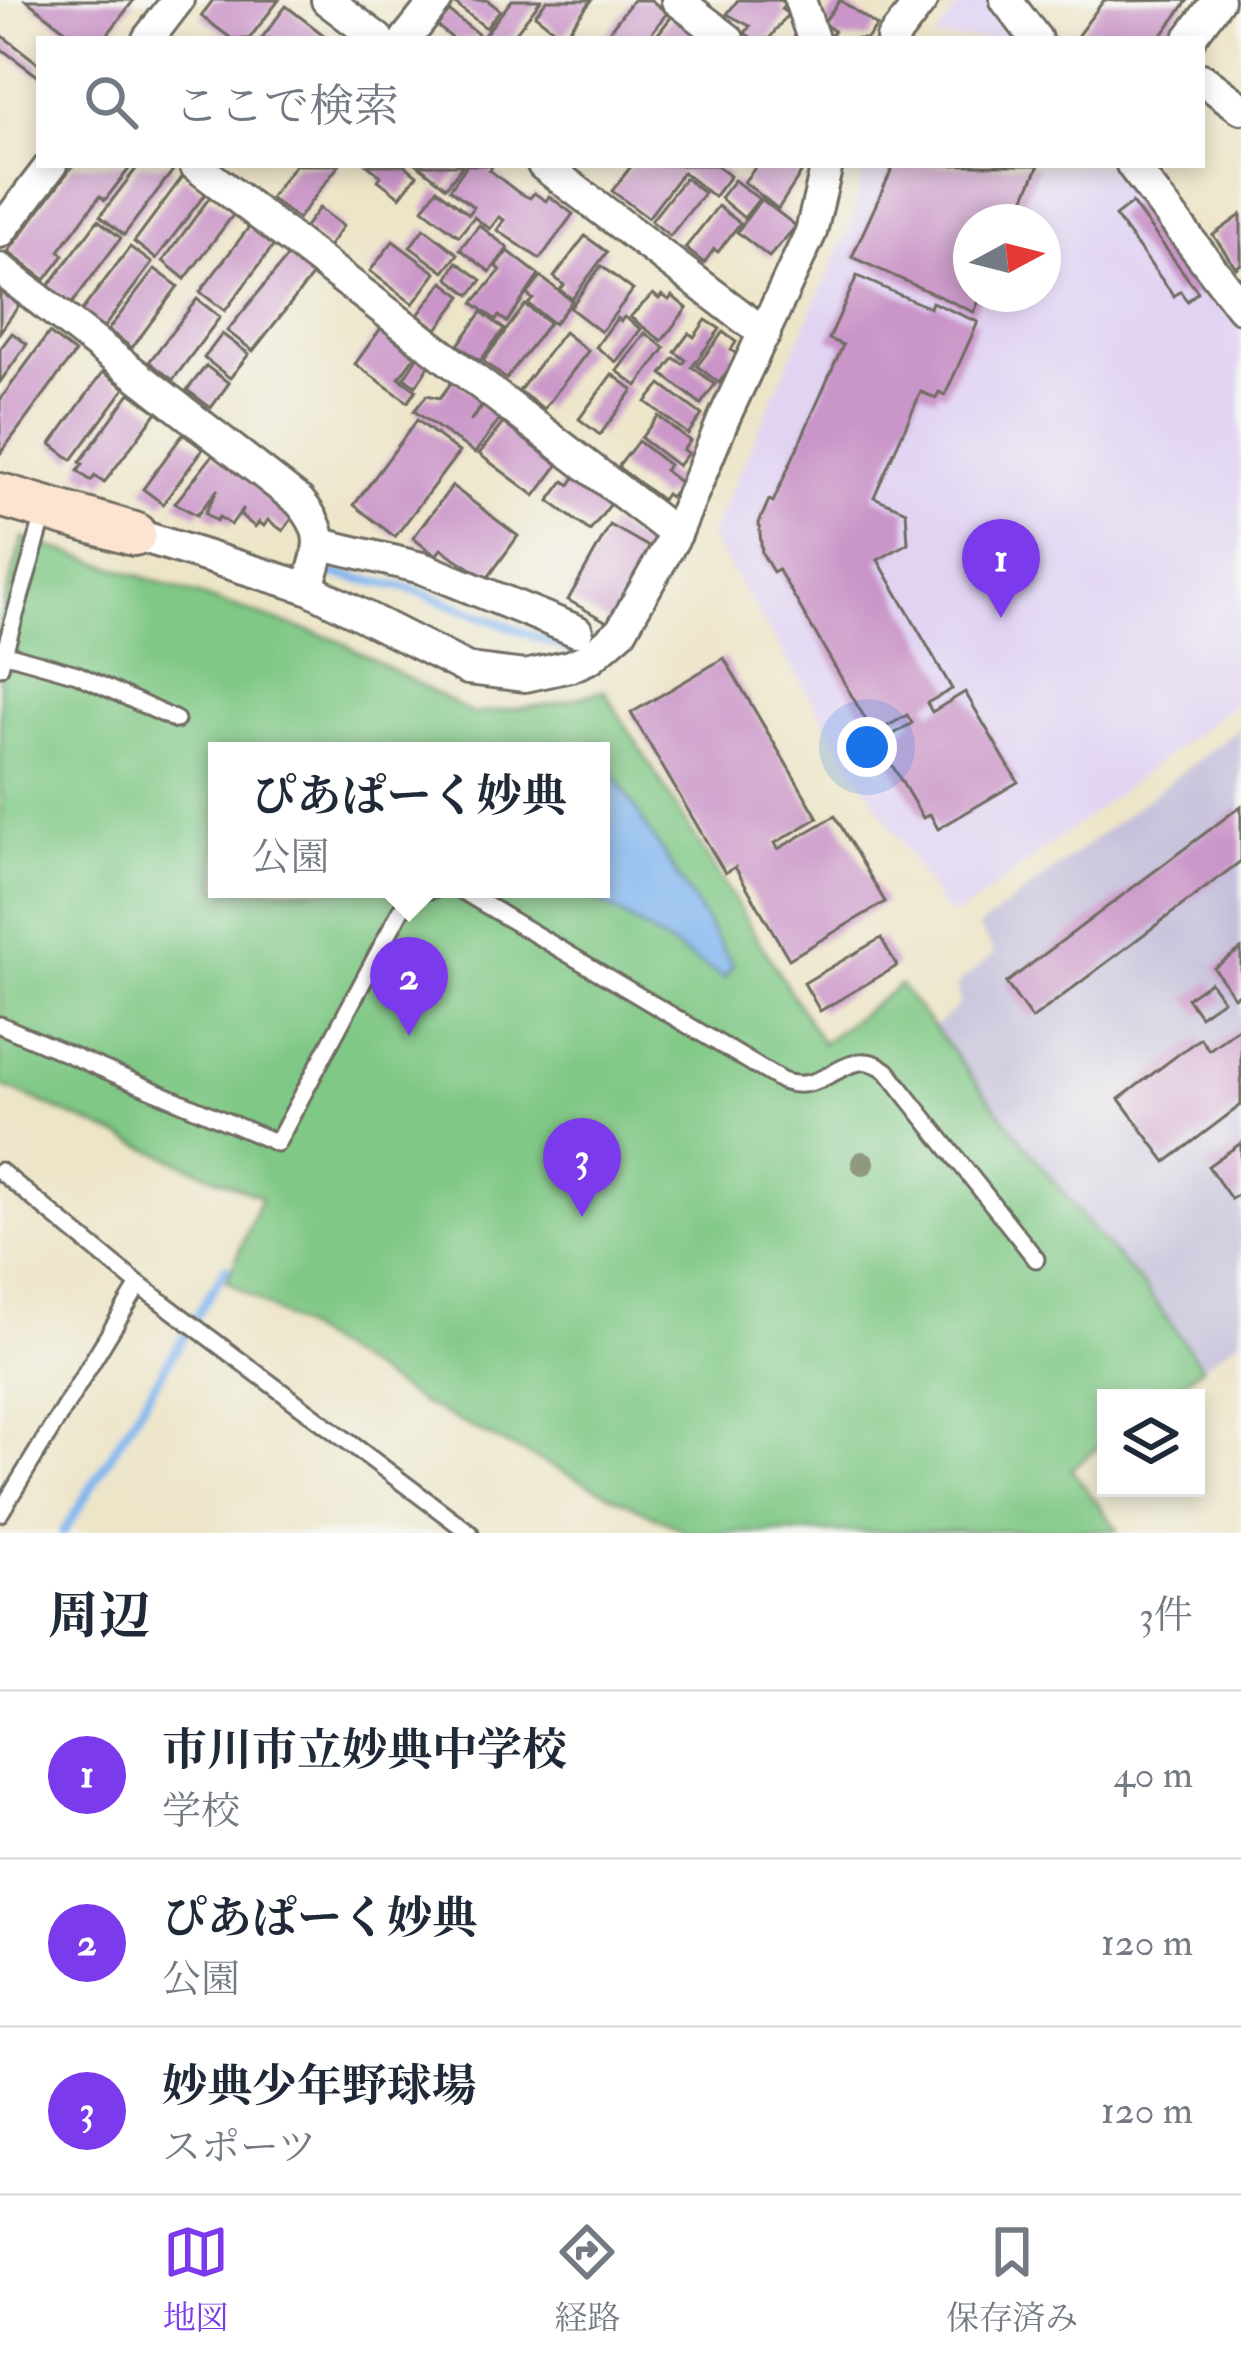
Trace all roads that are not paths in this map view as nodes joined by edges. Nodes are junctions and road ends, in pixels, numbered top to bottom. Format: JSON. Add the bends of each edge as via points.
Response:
{"nodes":[{"id":1,"x":178,"y":0,"type":"edge"},
{"id":2,"x":327,"y":0,"type":"edge"},
{"id":3,"x":437,"y":0,"type":"edge"},
{"id":4,"x":677,"y":0,"type":"edge"},
{"id":5,"x":800,"y":0,"type":"edge"},
{"id":6,"x":922,"y":0,"type":"edge"},
{"id":7,"x":1006,"y":0,"type":"edge"},
{"id":8,"x":1218,"y":0,"type":"edge"},
{"id":9,"x":150,"y":36,"type":"edge"},
{"id":10,"x":375,"y":36,"type":"edge"},
{"id":11,"x":408,"y":36,"type":"edge"},
{"id":12,"x":724,"y":36,"type":"edge"},
{"id":13,"x":812,"y":36,"type":"edge"},
{"id":14,"x":894,"y":36,"type":"edge"},
{"id":15,"x":1034,"y":36,"type":"edge"},
{"id":16,"x":1191,"y":36,"type":"edge"},
{"id":17,"x":1205,"y":81,"type":"edge"},
{"id":18,"x":1241,"y":108,"type":"edge"},
{"id":19,"x":49,"y":168,"type":"edge"},
{"id":20,"x":199,"y":168,"type":"edge"},
{"id":21,"x":547,"y":168,"type":"edge"},
{"id":22,"x":825,"y":168,"type":"edge"},
{"id":23,"x":1134,"y":168,"type":"edge"},
{"id":24,"x":0,"y":232,"type":"edge"},
{"id":25,"x":0,"y":269,"type":"edge"},
{"id":26,"x":1241,"y":308,"type":"edge"},
{"id":27,"x":765,"y":334,"type":"junction"},
{"id":28,"x":0,"y":495,"type":"edge"},
{"id":29,"x":45,"y":509,"type":"junction"},
{"id":30,"x":134,"y":534,"type":"joint"},
{"id":31,"x":676,"y":535,"type":"junction"},
{"id":32,"x":321,"y":544,"type":"junction"},
{"id":33,"x":308,"y":588,"type":"junction"},
{"id":34,"x":577,"y":631,"type":"dead end"},
{"id":35,"x":3,"y":661,"type":"edge"},
{"id":36,"x":176,"y":720,"type":"dead end"},
{"id":37,"x":407,"y":898,"type":"edge"},
{"id":38,"x":474,"y":898,"type":"edge"},
{"id":39,"x":0,"y":1025,"type":"edge"},
{"id":40,"x":0,"y":1172,"type":"edge"},
{"id":41,"x":1036,"y":1259,"type":"dead end"},
{"id":42,"x":139,"y":1285,"type":"junction"},
{"id":43,"x":0,"y":1513,"type":"edge"},
{"id":44,"x":470,"y":1533,"type":"edge"}],
"edges":[{"from":1,"to":9,"type":"street"},
{"from":2,"to":10,"type":"street"},
{"from":3,"to":11,"type":"street"},
{"from":4,"to":12,"type":"street"},
{"from":5,"to":13,"type":"street"},
{"from":6,"to":14,"type":"street"},
{"from":7,"to":15,"type":"street"},
{"from":8,"to":16,"type":"street"},
{"from":17,"to":18,"type":"street"},
{"from":19,"to":24,"type":"street"},
{"from":20,"to":31,"type":"street"},
{"from":21,"to":27,"type":"street"},
{"from":22,"to":27,"type":"street","via":[[811,232]]},
{"from":23,"to":26,"type":"street"},
{"from":25,"to":32,"type":"street","via":[[299,501],[317,522]]},
{"from":27,"to":31,"type":"street"},
{"from":28,"to":29,"type":"street"},
{"from":29,"to":30,"type":"street"},
{"from":29,"to":35,"type":"lane"},
{"from":30,"to":33,"type":"street"},
{"from":31,"to":33,"type":"street","via":[[609,644],[572,666],[525,676],[467,669]]},
{"from":32,"to":33,"type":"street"},
{"from":32,"to":34,"type":"street","via":[[422,568]]},
{"from":35,"to":36,"type":"lane","via":[[77,674]]},
{"from":37,"to":39,"type":"lane","via":[[277,1143]]},
{"from":38,"to":41,"type":"lane","via":[[782,1081],[810,1085],[874,1060]]},
{"from":40,"to":42,"type":"lane"},
{"from":42,"to":43,"type":"lane"},
{"from":42,"to":44,"type":"lane"}]}
